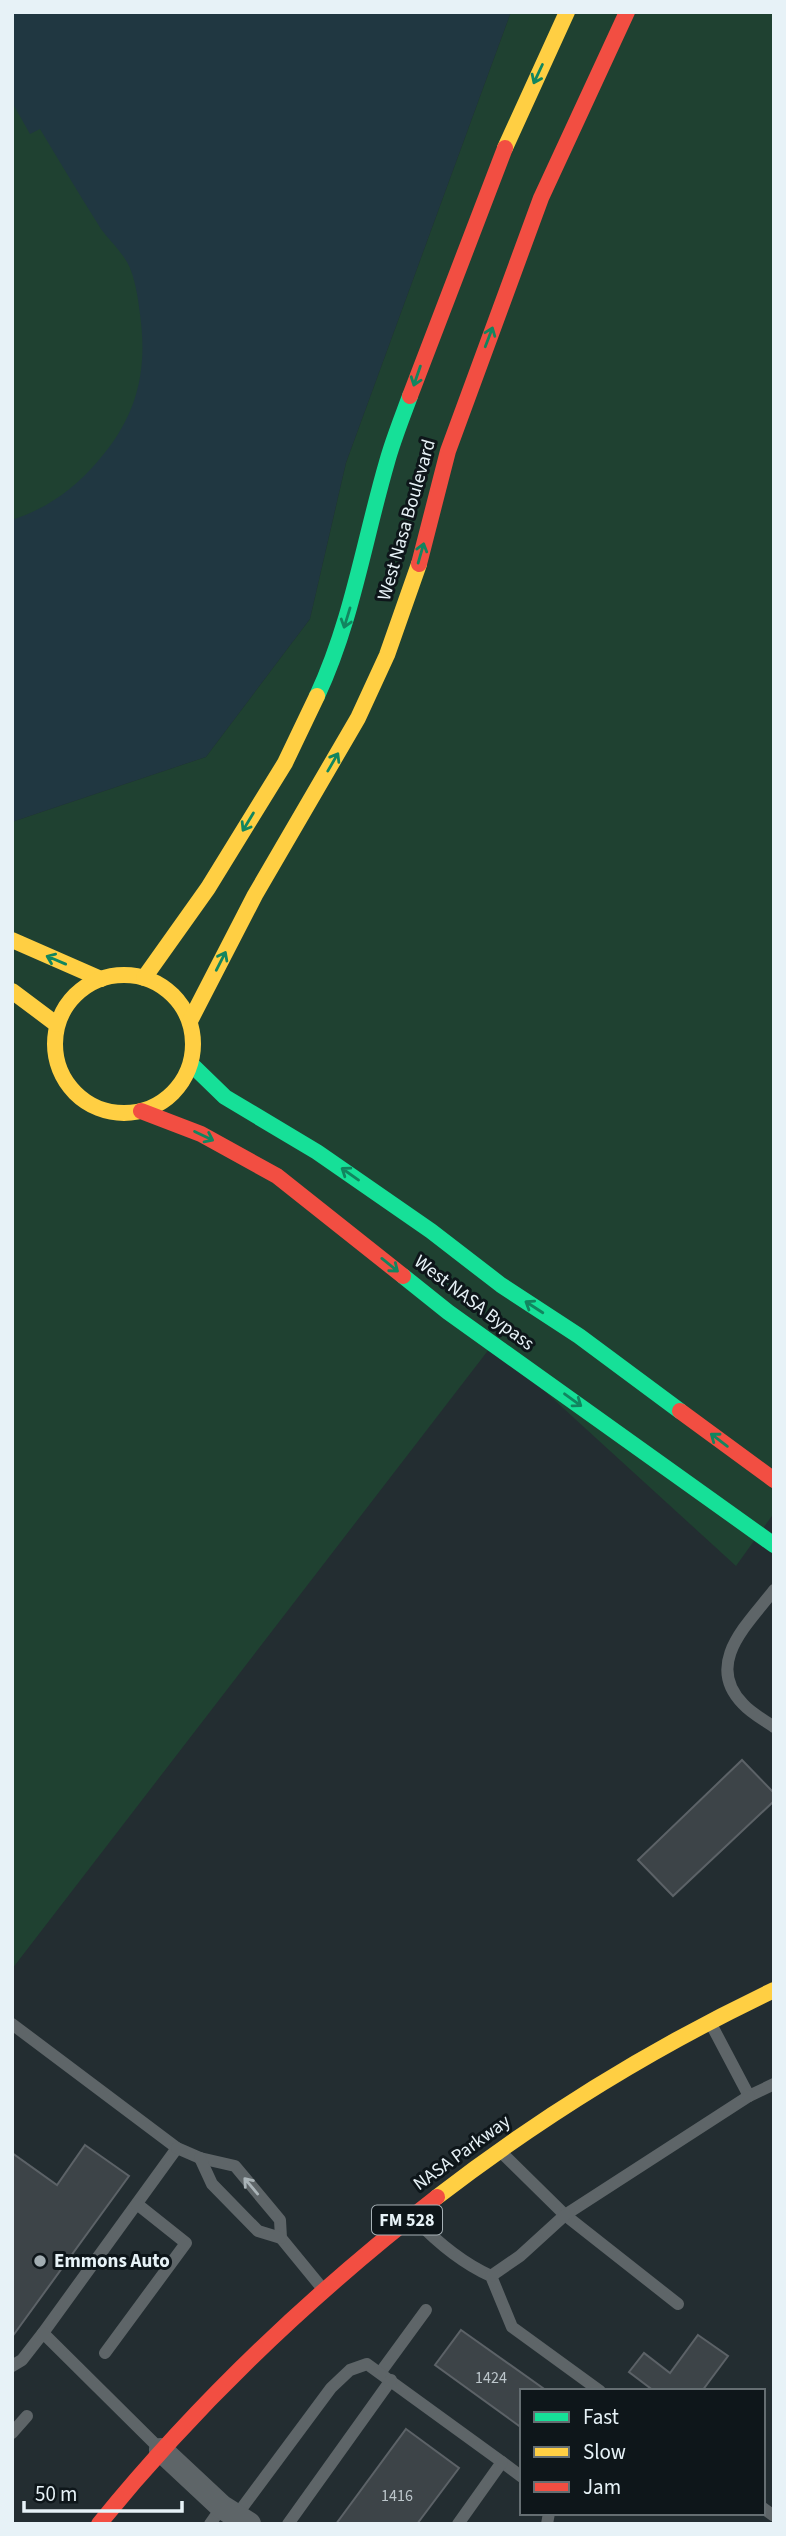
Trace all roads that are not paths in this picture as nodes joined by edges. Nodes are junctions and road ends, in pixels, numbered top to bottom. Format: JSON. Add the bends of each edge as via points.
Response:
{"nodes":[{"id":1,"x":567,"y":12,"type":"edge"},
{"id":2,"x":627,"y":12,"type":"edge"},
{"id":3,"x":12,"y":940,"type":"edge"},
{"id":4,"x":144,"y":978,"type":"junction"},
{"id":5,"x":101,"y":979,"type":"junction"},
{"id":6,"x":12,"y":991,"type":"edge"},
{"id":7,"x":190,"y":1021,"type":"junction"},
{"id":8,"x":56,"y":1024,"type":"junction"},
{"id":9,"x":191,"y":1064,"type":"junction"},
{"id":10,"x":141,"y":1111,"type":"junction"},
{"id":11,"x":774,"y":1480,"type":"edge"},
{"id":12,"x":774,"y":1545,"type":"edge"},
{"id":13,"x":774,"y":1590,"type":"edge"},
{"id":14,"x":774,"y":1727,"type":"edge"},
{"id":15,"x":774,"y":1990,"type":"edge"},
{"id":16,"x":709,"y":2020,"type":"junction"},
{"id":17,"x":12,"y":2024,"type":"edge"},
{"id":18,"x":774,"y":2084,"type":"edge"},
{"id":19,"x":749,"y":2096,"type":"junction"},
{"id":20,"x":177,"y":2148,"type":"junction"},
{"id":21,"x":499,"y":2150,"type":"junction"},
{"id":22,"x":200,"y":2158,"type":"junction"},
{"id":23,"x":136,"y":2204,"type":"junction"},
{"id":24,"x":565,"y":2214,"type":"junction"},
{"id":25,"x":412,"y":2216,"type":"junction"},
{"id":26,"x":281,"y":2238,"type":"junction"},
{"id":27,"x":491,"y":2277,"type":"junction"},
{"id":28,"x":323,"y":2289,"type":"junction"},
{"id":29,"x":678,"y":2304,"type":"dead end"},
{"id":30,"x":426,"y":2309,"type":"dead end"},
{"id":31,"x":43,"y":2333,"type":"junction"},
{"id":32,"x":105,"y":2353,"type":"dead end"},
{"id":33,"x":12,"y":2366,"type":"edge"},
{"id":34,"x":386,"y":2376,"type":"junction"},
{"id":35,"x":597,"y":2389,"type":"edge"},
{"id":36,"x":27,"y":2416,"type":"dead end"},
{"id":37,"x":12,"y":2433,"type":"edge"},
{"id":38,"x":161,"y":2450,"type":"junction"},
{"id":39,"x":502,"y":2462,"type":"junction"},
{"id":40,"x":520,"y":2476,"type":"edge"},
{"id":41,"x":229,"y":2517,"type":"edge"},
{"id":42,"x":99,"y":2524,"type":"edge"},
{"id":43,"x":288,"y":2524,"type":"edge"},
{"id":44,"x":458,"y":2524,"type":"edge"}],
"edges":[{"from":1,"to":4,"type":"street","name":"West Nasa Boulevard","one_way":true,"via":[[510,136],[429,342],[387,462],[333,662],[285,763],[208,888]]},
{"from":7,"to":2,"type":"street","name":"West Nasa Boulevard","one_way":true,"via":[[255,895],[358,718],[387,654],[420,560],[448,451],[536,211]]},
{"from":5,"to":3,"type":"street","one_way":true},
{"from":4,"to":5,"type":"street"},
{"from":4,"to":7,"type":"street","via":[[164,987],[180,1002]]},
{"from":5,"to":8,"type":"street","via":[[82,989]]},
{"from":6,"to":8,"type":"street"},
{"from":7,"to":9,"type":"street","via":[[194,1042]]},
{"from":8,"to":10,"type":"street","name":"West NASA Bypass","via":[[54,1050],[74,1093],[94,1107],[117,1113]]},
{"from":9,"to":10,"type":"street","via":[[180,1085],[162,1102]]},
{"from":11,"to":9,"type":"street","name":"West NASA Bypass","one_way":true,"via":[[431,1231],[317,1152],[225,1097]]},
{"from":10,"to":12,"type":"street","name":"West NASA Bypass","one_way":true,"via":[[201,1134],[277,1176],[487,1341]]},
{"from":13,"to":14,"type":"lane","via":[[730,1648],[726,1666],[742,1704]]},
{"from":15,"to":16,"type":"street","name":"NASA Parkway","number":"FM 528"},
{"from":16,"to":19,"type":"lane"},
{"from":16,"to":21,"type":"street","name":"NASA Parkway","number":"FM 528","via":[[621,2070]]},
{"from":17,"to":20,"type":"lane"},
{"from":18,"to":19,"type":"lane"},
{"from":19,"to":24,"type":"lane"},
{"from":20,"to":22,"type":"lane"},
{"from":20,"to":23,"type":"lane"},
{"from":21,"to":24,"type":"lane"},
{"from":21,"to":25,"type":"street","name":"NASA Parkway","number":"FM 528"},
{"from":22,"to":26,"type":"lane","via":[[212,2183],[258,2231]]},
{"from":26,"to":22,"type":"lane","one_way":true,"via":[[279,2220],[234,2166]]},
{"from":23,"to":31,"type":"lane"},
{"from":23,"to":32,"type":"lane","via":[[186,2243]]},
{"from":24,"to":27,"type":"lane"},
{"from":24,"to":29,"type":"lane"},
{"from":25,"to":27,"type":"lane","via":[[453,2253]]},
{"from":25,"to":28,"type":"street","name":"NASA Parkway","number":"FM 528"},
{"from":26,"to":28,"type":"lane"},
{"from":27,"to":35,"type":"lane","via":[[512,2328]]},
{"from":28,"to":38,"type":"street","name":"NASA Parkway","number":"FM 528"},
{"from":30,"to":34,"type":"lane"},
{"from":31,"to":33,"type":"lane"},
{"from":31,"to":38,"type":"lane"},
{"from":34,"to":39,"type":"lane"},
{"from":34,"to":41,"type":"lane","via":[[367,2364],[350,2370]]},
{"from":34,"to":43,"type":"lane"},
{"from":36,"to":37,"type":"lane"},
{"from":38,"to":41,"type":"street"},
{"from":38,"to":42,"type":"street","name":"NASA Parkway","number":"FM 528"},
{"from":39,"to":40,"type":"lane"},
{"from":39,"to":44,"type":"lane"}]}
